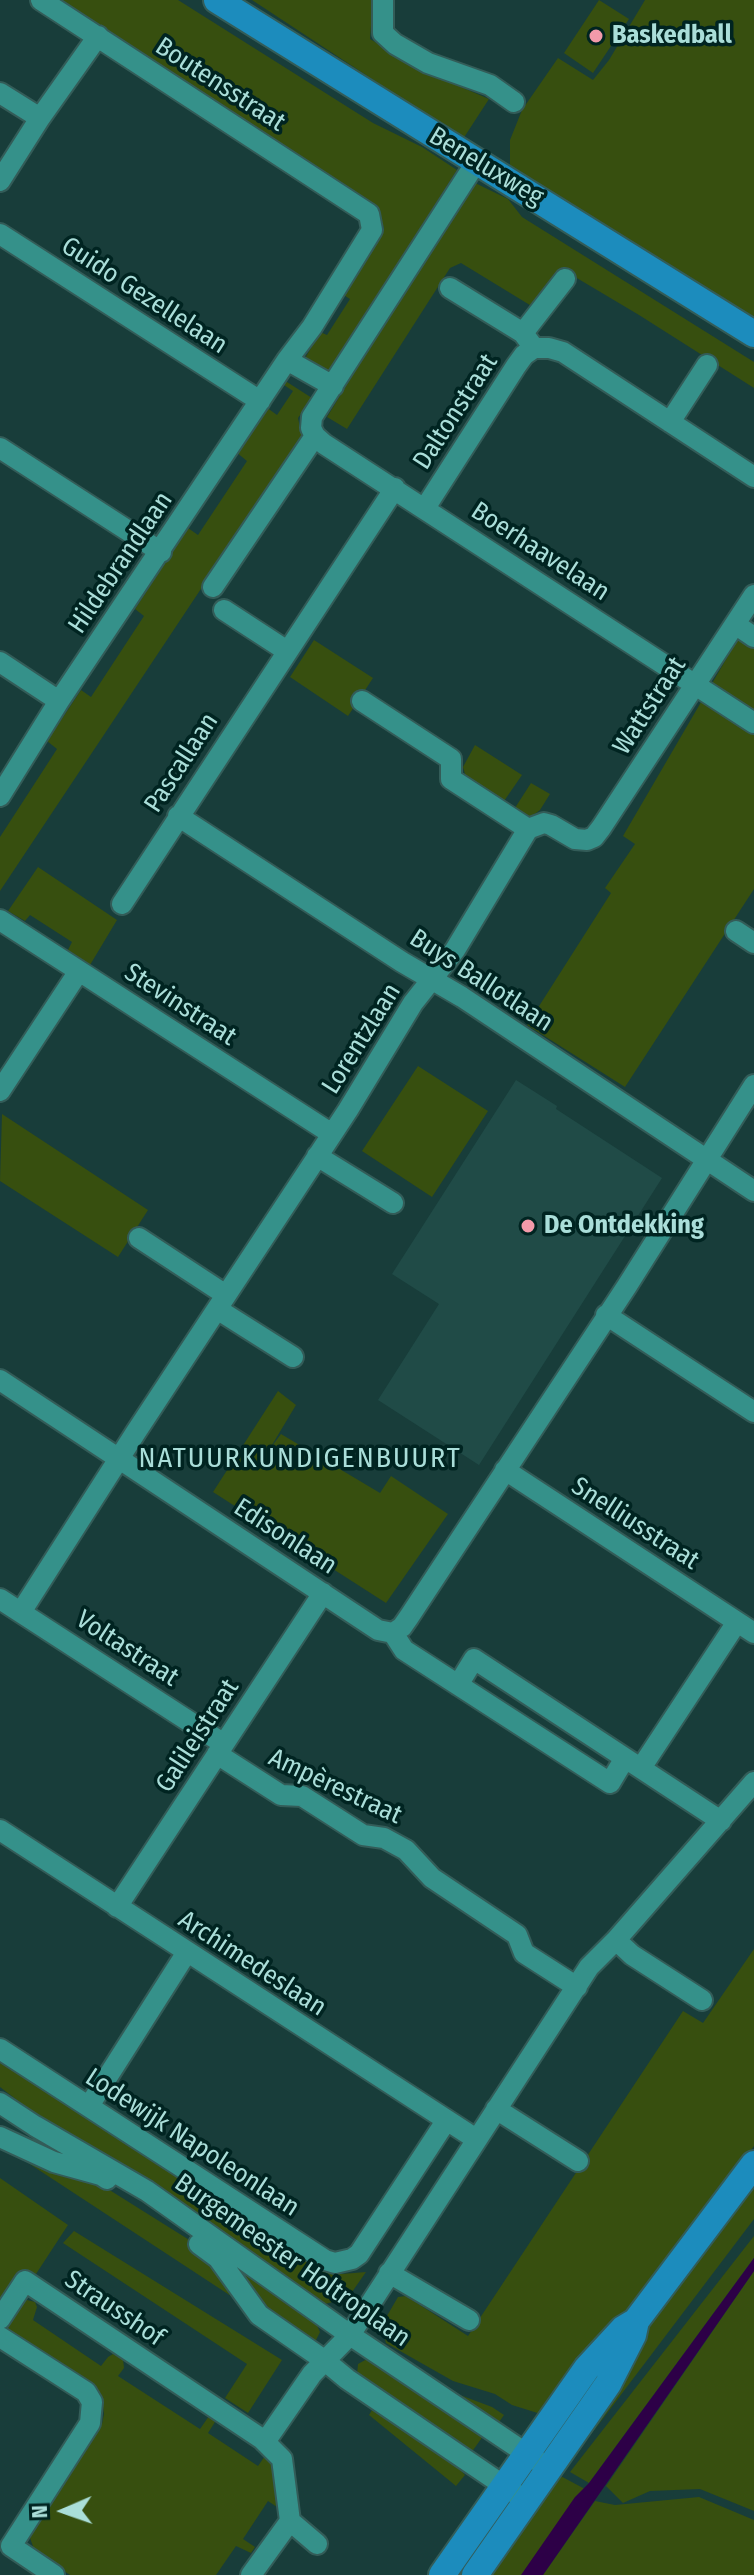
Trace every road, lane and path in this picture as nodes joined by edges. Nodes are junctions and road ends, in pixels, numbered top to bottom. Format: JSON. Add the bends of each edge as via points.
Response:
{"nodes":[{"id":1,"x":41,"y":0,"type":"edge"},
{"id":2,"x":217,"y":0,"type":"edge"},
{"id":3,"x":383,"y":0,"type":"edge"},
{"id":4,"x":98,"y":36,"type":"junction"},
{"id":5,"x":0,"y":93,"type":"edge"},
{"id":6,"x":514,"y":102,"type":"dead end"},
{"id":7,"x":40,"y":118,"type":"junction"},
{"id":8,"x":477,"y":161,"type":"junction"},
{"id":9,"x":0,"y":181,"type":"edge"},
{"id":10,"x":369,"y":214,"type":"joint"},
{"id":11,"x":0,"y":234,"type":"edge"},
{"id":12,"x":565,"y":279,"type":"dead end"},
{"id":13,"x":450,"y":288,"type":"dead end"},
{"id":14,"x":754,"y":334,"type":"edge"},
{"id":15,"x":528,"y":340,"type":"junction"},
{"id":16,"x":287,"y":360,"type":"junction"},
{"id":17,"x":707,"y":365,"type":"dead end"},
{"id":18,"x":333,"y":386,"type":"junction"},
{"id":19,"x":260,"y":401,"type":"junction"},
{"id":20,"x":670,"y":422,"type":"junction"},
{"id":21,"x":314,"y":426,"type":"junction"},
{"id":22,"x":0,"y":448,"type":"edge"},
{"id":23,"x":754,"y":477,"type":"edge"},
{"id":24,"x":395,"y":488,"type":"junction"},
{"id":25,"x":425,"y":508,"type":"junction"},
{"id":26,"x":161,"y":552,"type":"junction"},
{"id":27,"x":213,"y":587,"type":"dead end"},
{"id":28,"x":754,"y":595,"type":"edge"},
{"id":29,"x":224,"y":610,"type":"dead end"},
{"id":30,"x":735,"y":624,"type":"junction"},
{"id":31,"x":754,"y":637,"type":"edge"},
{"id":32,"x":287,"y":651,"type":"junction"},
{"id":33,"x":0,"y":662,"type":"edge"},
{"id":34,"x":695,"y":685,"type":"junction"},
{"id":35,"x":59,"y":701,"type":"junction"},
{"id":36,"x":362,"y":701,"type":"dead end"},
{"id":37,"x":754,"y":723,"type":"edge"},
{"id":38,"x":0,"y":796,"type":"edge"},
{"id":39,"x":178,"y":816,"type":"junction"},
{"id":40,"x":528,"y":829,"type":"junction"},
{"id":41,"x":122,"y":904,"type":"dead end"},
{"id":42,"x":0,"y":920,"type":"edge"},
{"id":43,"x":736,"y":931,"type":"dead end"},
{"id":44,"x":754,"y":943,"type":"edge"},
{"id":45,"x":79,"y":971,"type":"junction"},
{"id":46,"x":432,"y":980,"type":"junction"},
{"id":47,"x":754,"y":1085,"type":"edge"},
{"id":48,"x":0,"y":1091,"type":"edge"},
{"id":49,"x":332,"y":1134,"type":"junction"},
{"id":50,"x":317,"y":1156,"type":"junction"},
{"id":51,"x":705,"y":1161,"type":"junction"},
{"id":52,"x":754,"y":1191,"type":"edge"},
{"id":53,"x":393,"y":1203,"type":"dead end"},
{"id":54,"x":139,"y":1238,"type":"dead end"},
{"id":55,"x":222,"y":1302,"type":"junction"},
{"id":56,"x":606,"y":1315,"type":"junction"},
{"id":57,"x":293,"y":1357,"type":"dead end"},
{"id":58,"x":0,"y":1380,"type":"edge"},
{"id":59,"x":754,"y":1412,"type":"edge"},
{"id":60,"x":120,"y":1459,"type":"junction"},
{"id":61,"x":505,"y":1470,"type":"junction"},
{"id":62,"x":323,"y":1593,"type":"junction"},
{"id":63,"x":0,"y":1599,"type":"edge"},
{"id":64,"x":21,"y":1612,"type":"junction"},
{"id":65,"x":746,"y":1628,"type":"edge"},
{"id":66,"x":393,"y":1633,"type":"junction"},
{"id":67,"x":458,"y":1685,"type":"junction"},
{"id":68,"x":685,"y":1700,"type":"joint"},
{"id":69,"x":220,"y":1749,"type":"junction"},
{"id":70,"x":633,"y":1763,"type":"junction"},
{"id":71,"x":752,"y":1787,"type":"edge"},
{"id":72,"x":721,"y":1821,"type":"junction"},
{"id":73,"x":0,"y":1830,"type":"edge"},
{"id":74,"x":117,"y":1907,"type":"junction"},
{"id":75,"x":616,"y":1940,"type":"junction"},
{"id":76,"x":187,"y":1952,"type":"junction"},
{"id":77,"x":577,"y":1987,"type":"junction"},
{"id":78,"x":702,"y":2000,"type":"dead end"},
{"id":79,"x":0,"y":2049,"type":"edge"},
{"id":80,"x":0,"y":2103,"type":"edge"},
{"id":81,"x":89,"y":2106,"type":"junction"},
{"id":82,"x":496,"y":2109,"type":"junction"},
{"id":83,"x":446,"y":2121,"type":"junction"},
{"id":84,"x":0,"y":2137,"type":"edge"},
{"id":85,"x":476,"y":2139,"type":"junction"},
{"id":86,"x":578,"y":2161,"type":"dead end"},
{"id":87,"x":754,"y":2164,"type":"edge"},
{"id":88,"x":389,"y":2273,"type":"junction"},
{"id":89,"x":0,"y":2319,"type":"edge"},
{"id":90,"x":469,"y":2320,"type":"dead end"},
{"id":91,"x":636,"y":2321,"type":"junction"},
{"id":92,"x":350,"y":2335,"type":"junction"},
{"id":93,"x":0,"y":2337,"type":"edge"},
{"id":94,"x":324,"y":2360,"type":"junction"},
{"id":95,"x":265,"y":2442,"type":"junction"},
{"id":96,"x":526,"y":2453,"type":"junction"},
{"id":97,"x":549,"y":2468,"type":"junction"},
{"id":98,"x":504,"y":2485,"type":"junction"},
{"id":99,"x":526,"y":2501,"type":"junction"},
{"id":100,"x":290,"y":2521,"type":"junction"},
{"id":101,"x":317,"y":2544,"type":"dead end"},
{"id":102,"x":6,"y":2545,"type":"edge"},
{"id":103,"x":255,"y":2569,"type":"edge"},
{"id":104,"x":54,"y":2575,"type":"edge"},
{"id":105,"x":442,"y":2575,"type":"edge"},
{"id":106,"x":475,"y":2575,"type":"edge"}],
"edges":[{"from":1,"to":4,"type":"street","name":"Boutensstraat"},
{"from":2,"to":8,"type":"main road","name":"Beneluxweg"},
{"from":3,"to":6,"type":"street","via":[[383,33],[395,44],[428,63],[490,85]]},
{"from":4,"to":7,"type":"street"},
{"from":4,"to":10,"type":"street","name":"Boutensstraat"},
{"from":5,"to":7,"type":"street"},
{"from":7,"to":9,"type":"street"},
{"from":8,"to":14,"type":"main road","name":"Beneluxweg"},
{"from":8,"to":18,"type":"street"},
{"from":10,"to":16,"type":"street","name":"Hildebrandlaan","via":[[372,230]]},
{"from":11,"to":19,"type":"street","name":"Guido Gezellelaan"},
{"from":12,"to":15,"type":"street","name":"Daltonstraat"},
{"from":13,"to":15,"type":"street","name":"Daltonstraat"},
{"from":15,"to":20,"type":"street","name":"Daltonstraat","via":[[563,352]]},
{"from":15,"to":25,"type":"street","name":"Daltonstraat","via":[[524,355]]},
{"from":16,"to":18,"type":"street"},
{"from":16,"to":19,"type":"street","name":"Hildebrandlaan"},
{"from":17,"to":20,"type":"street"},
{"from":18,"to":21,"type":"street"},
{"from":19,"to":26,"type":"street","name":"Hildebrandlaan"},
{"from":20,"to":23,"type":"street","name":"Daltonstraat"},
{"from":21,"to":24,"type":"street","name":"Boerhaavelaan"},
{"from":21,"to":27,"type":"street"},
{"from":22,"to":26,"type":"street"},
{"from":24,"to":25,"type":"street","name":"Boerhaavelaan"},
{"from":24,"to":32,"type":"street","name":"Pascallaan"},
{"from":25,"to":34,"type":"street","name":"Boerhaavelaan"},
{"from":26,"to":35,"type":"street","name":"Hildebrandlaan"},
{"from":28,"to":30,"type":"street","name":"Wattstraat"},
{"from":29,"to":32,"type":"street"},
{"from":30,"to":31,"type":"street"},
{"from":30,"to":34,"type":"street","name":"Wattstraat"},
{"from":32,"to":39,"type":"street","name":"Pascallaan"},
{"from":33,"to":35,"type":"street"},
{"from":34,"to":37,"type":"street","name":"Boerhaavelaan"},
{"from":34,"to":40,"type":"street","name":"Wattstraat","via":[[594,837],[575,839],[544,823]]},
{"from":35,"to":38,"type":"street","name":"Hildebrandlaan"},
{"from":36,"to":40,"type":"street","via":[[451,759],[451,779]]},
{"from":39,"to":41,"type":"street","name":"Pascallaan"},
{"from":39,"to":46,"type":"street","name":"Buys Ballotlaan"},
{"from":40,"to":46,"type":"street","name":"Lorentzlaan"},
{"from":42,"to":45,"type":"street","name":"Stevinstraat"},
{"from":43,"to":44,"type":"street"},
{"from":45,"to":48,"type":"street"},
{"from":45,"to":49,"type":"street","name":"Stevinstraat"},
{"from":46,"to":49,"type":"street","name":"Lorentzlaan"},
{"from":46,"to":51,"type":"street","name":"Buys Ballotlaan"},
{"from":47,"to":51,"type":"street"},
{"from":49,"to":50,"type":"street","name":"Lorentzlaan"},
{"from":50,"to":53,"type":"street"},
{"from":50,"to":55,"type":"street","name":"Lorentzlaan"},
{"from":51,"to":52,"type":"street","name":"Buys Ballotlaan"},
{"from":51,"to":56,"type":"street"},
{"from":54,"to":55,"type":"street"},
{"from":55,"to":57,"type":"street"},
{"from":55,"to":60,"type":"street","name":"Lorentzlaan"},
{"from":56,"to":59,"type":"street"},
{"from":56,"to":61,"type":"street"},
{"from":58,"to":60,"type":"street","name":"Edisonlaan"},
{"from":60,"to":62,"type":"street","name":"Edisonlaan"},
{"from":60,"to":64,"type":"street","name":"Lorentzlaan"},
{"from":61,"to":65,"type":"street","name":"Snelliusstraat"},
{"from":61,"to":66,"type":"street","via":[[409,1617]]},
{"from":62,"to":66,"type":"street","name":"Edisonlaan","via":[[378,1630]]},
{"from":62,"to":69,"type":"street","name":"Galileistraat"},
{"from":63,"to":64,"type":"street","name":"Voltastraat"},
{"from":64,"to":69,"type":"street","name":"Voltastraat"},
{"from":65,"to":68,"type":"street","name":"Snelliusstraat"},
{"from":66,"to":67,"type":"street","name":"Edisonlaan","via":[[404,1650]]},
{"from":67,"to":70,"type":"street","name":"Edisonlaan","via":[[610,1783]]},
{"from":67,"to":70,"type":"street","via":[[474,1659]]},
{"from":68,"to":70,"type":"street","name":"Edisonlaan"},
{"from":69,"to":74,"type":"street","name":"Galileistraat"},
{"from":69,"to":77,"type":"street","name":"Ampèrestraat","via":[[281,1795],[302,1796],[363,1835],[384,1838],[406,1850],[432,1878],[517,1935],[524,1953]]},
{"from":70,"to":72,"type":"street"},
{"from":71,"to":72,"type":"street"},
{"from":72,"to":75,"type":"street"},
{"from":73,"to":74,"type":"street","name":"Archimedeslaan"},
{"from":74,"to":76,"type":"street","name":"Archimedeslaan"},
{"from":75,"to":77,"type":"street"},
{"from":75,"to":78,"type":"street"},
{"from":76,"to":81,"type":"street"},
{"from":76,"to":83,"type":"street","name":"Archimedeslaan"},
{"from":77,"to":82,"type":"street"},
{"from":79,"to":81,"type":"street","name":"Lodewijk Napoleonlaan"},
{"from":80,"to":92,"type":"street","name":"Burgemeester Holtroplaan","via":[[147,2191]]},
{"from":81,"to":83,"type":"street","name":"Lodewijk Napoleonlaan","via":[[325,2260],[343,2262],[359,2254]]},
{"from":82,"to":85,"type":"street"},
{"from":82,"to":86,"type":"street"},
{"from":83,"to":85,"type":"street","name":"Archimedeslaan"},
{"from":84,"to":94,"type":"street","name":"Burgemeester Holtroplaan","via":[[54,2162],[101,2175],[131,2194],[218,2258],[259,2315]]},
{"from":85,"to":88,"type":"street"},
{"from":87,"to":91,"type":"main road"},
{"from":88,"to":90,"type":"street"},
{"from":88,"to":92,"type":"street"},
{"from":89,"to":95,"type":"street","name":"Strausshof","via":[[25,2281]]},
{"from":91,"to":96,"type":"main road","via":[[587,2368]]},
{"from":91,"to":97,"type":"main road","via":[[608,2384]]},
{"from":92,"to":94,"type":"street"},
{"from":92,"to":96,"type":"street","name":"Burgemeester Holtroplaan"},
{"from":93,"to":102,"type":"street","via":[[86,2392],[93,2408],[90,2423]]},
{"from":94,"to":95,"type":"street"},
{"from":94,"to":98,"type":"street","name":"Burgemeester Holtroplaan"},
{"from":95,"to":100,"type":"street","via":[[282,2459]]},
{"from":96,"to":97,"type":"street","name":"Burgemeester Holtroplaan"},
{"from":96,"to":98,"type":"main road"},
{"from":97,"to":99,"type":"main road"},
{"from":98,"to":99,"type":"street","name":"Burgemeester Holtroplaan"},
{"from":98,"to":105,"type":"main road"},
{"from":99,"to":106,"type":"main road"},
{"from":100,"to":101,"type":"street"},
{"from":100,"to":103,"type":"street"},
{"from":102,"to":104,"type":"street"}]}
